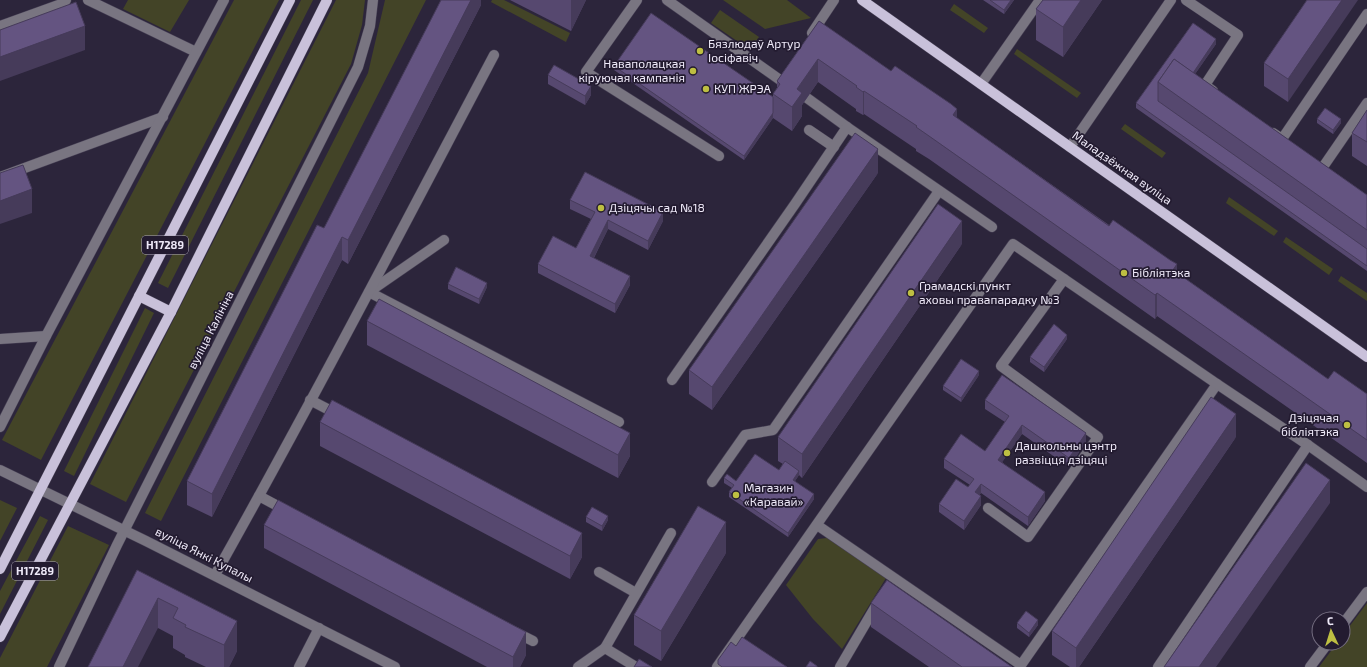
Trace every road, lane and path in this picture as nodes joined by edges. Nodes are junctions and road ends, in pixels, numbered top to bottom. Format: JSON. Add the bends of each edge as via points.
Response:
{"nodes":[{"id":1,"x":66,"y":0,"type":"edge"},
{"id":2,"x":88,"y":0,"type":"edge"},
{"id":3,"x":224,"y":0,"type":"edge"},
{"id":4,"x":290,"y":0,"type":"edge"},
{"id":5,"x":327,"y":0,"type":"edge"},
{"id":6,"x":373,"y":0,"type":"edge"},
{"id":7,"x":636,"y":0,"type":"edge"},
{"id":8,"x":667,"y":0,"type":"edge"},
{"id":9,"x":834,"y":0,"type":"edge"},
{"id":10,"x":862,"y":0,"type":"edge"},
{"id":11,"x":1040,"y":0,"type":"edge"},
{"id":12,"x":1172,"y":0,"type":"edge"},
{"id":13,"x":1186,"y":0,"type":"edge"},
{"id":14,"x":1367,"y":14,"type":"edge"},
{"id":15,"x":0,"y":26,"type":"edge"},
{"id":16,"x":806,"y":42,"type":"edge"},
{"id":17,"x":196,"y":52,"type":"junction"},
{"id":18,"x":494,"y":55,"type":"dead end"},
{"id":19,"x":981,"y":84,"type":"junction"},
{"id":20,"x":790,"y":87,"type":"edge"},
{"id":21,"x":807,"y":98,"type":"edge"},
{"id":22,"x":1224,"y":99,"type":"edge"},
{"id":23,"x":1367,"y":103,"type":"edge"},
{"id":24,"x":163,"y":116,"type":"junction"},
{"id":25,"x":1262,"y":126,"type":"edge"},
{"id":26,"x":847,"y":127,"type":"junction"},
{"id":27,"x":809,"y":130,"type":"dead end"},
{"id":28,"x":834,"y":147,"type":"junction"},
{"id":29,"x":1070,"y":148,"type":"junction"},
{"id":30,"x":719,"y":156,"type":"dead end"},
{"id":31,"x":1324,"y":167,"type":"edge"},
{"id":32,"x":0,"y":176,"type":"edge"},
{"id":33,"x":939,"y":191,"type":"junction"},
{"id":34,"x":992,"y":227,"type":"dead end"},
{"id":35,"x":444,"y":240,"type":"dead end"},
{"id":36,"x":1064,"y":279,"type":"junction"},
{"id":37,"x":369,"y":292,"type":"junction"},
{"id":38,"x":139,"y":296,"type":"junction"},
{"id":39,"x":170,"y":312,"type":"junction"},
{"id":40,"x":46,"y":336,"type":"junction"},
{"id":41,"x":0,"y":339,"type":"edge"},
{"id":42,"x":1366,"y":353,"type":"edge"},
{"id":43,"x":672,"y":380,"type":"dead end"},
{"id":44,"x":1217,"y":384,"type":"junction"},
{"id":45,"x":310,"y":400,"type":"junction"},
{"id":46,"x":346,"y":418,"type":"edge"},
{"id":47,"x":619,"y":422,"type":"dead end"},
{"id":48,"x":0,"y":427,"type":"edge"},
{"id":49,"x":1308,"y":445,"type":"junction"},
{"id":50,"x":0,"y":470,"type":"edge"},
{"id":51,"x":712,"y":482,"type":"dead end"},
{"id":52,"x":1367,"y":487,"type":"edge"},
{"id":53,"x":41,"y":490,"type":"junction"},
{"id":54,"x":259,"y":496,"type":"junction"},
{"id":55,"x":70,"y":504,"type":"junction"},
{"id":56,"x":988,"y":508,"type":"dead end"},
{"id":57,"x":294,"y":514,"type":"edge"},
{"id":58,"x":817,"y":526,"type":"junction"},
{"id":59,"x":124,"y":531,"type":"junction"},
{"id":60,"x":671,"y":533,"type":"dead end"},
{"id":61,"x":0,"y":569,"type":"edge"},
{"id":62,"x":599,"y":572,"type":"dead end"},
{"id":63,"x":215,"y":575,"type":"junction"},
{"id":64,"x":1367,"y":592,"type":"edge"},
{"id":65,"x":636,"y":593,"type":"junction"},
{"id":66,"x":880,"y":598,"type":"edge"},
{"id":67,"x":1351,"y":613,"type":"edge"},
{"id":68,"x":505,"y":626,"type":"edge"},
{"id":69,"x":319,"y":628,"type":"junction"},
{"id":70,"x":0,"y":637,"type":"edge"},
{"id":71,"x":533,"y":641,"type":"dead end"},
{"id":72,"x":605,"y":648,"type":"junction"},
{"id":73,"x":1322,"y":651,"type":"edge"},
{"id":74,"x":1023,"y":666,"type":"edge"},
{"id":75,"x":59,"y":667,"type":"edge"},
{"id":76,"x":299,"y":667,"type":"edge"},
{"id":77,"x":395,"y":667,"type":"edge"},
{"id":78,"x":578,"y":667,"type":"edge"},
{"id":79,"x":636,"y":667,"type":"edge"},
{"id":80,"x":717,"y":667,"type":"edge"},
{"id":81,"x":840,"y":667,"type":"edge"},
{"id":82,"x":1158,"y":667,"type":"edge"},
{"id":83,"x":1310,"y":667,"type":"edge"}],
"edges":[{"from":1,"to":15,"type":"street","via":[[64,3]]},
{"from":2,"to":17,"type":"street"},
{"from":3,"to":17,"type":"street"},
{"from":4,"to":38,"type":"main road","number":"Н17289"},
{"from":5,"to":39,"type":"main road","number":"Н17289"},
{"from":6,"to":59,"type":"street","name":"вуліца Калініна","via":[[370,26],[358,67]]},
{"from":7,"to":30,"type":"street","via":[[586,72]]},
{"from":8,"to":20,"type":"street","via":[[782,76]]},
{"from":9,"to":16,"type":"street"},
{"from":10,"to":19,"type":"main road","name":"Маладзёжная вуліца"},
{"from":11,"to":19,"type":"street"},
{"from":12,"to":29,"type":"street"},
{"from":13,"to":22,"type":"street","via":[[1238,35],[1205,85]]},
{"from":14,"to":25,"type":"street","via":[[1285,141]]},
{"from":17,"to":24,"type":"street"},
{"from":18,"to":37,"type":"street"},
{"from":19,"to":29,"type":"main road","name":"Маладзёжная вуліца"},
{"from":21,"to":26,"type":"street"},
{"from":23,"to":31,"type":"street"},
{"from":24,"to":32,"type":"street"},
{"from":24,"to":40,"type":"street"},
{"from":26,"to":28,"type":"street"},
{"from":26,"to":33,"type":"street"},
{"from":27,"to":28,"type":"street"},
{"from":28,"to":43,"type":"street"},
{"from":29,"to":42,"type":"main road","name":"Маладзёжная вуліца"},
{"from":33,"to":34,"type":"street"},
{"from":33,"to":51,"type":"street","via":[[773,430],[745,435]]},
{"from":35,"to":37,"type":"street"},
{"from":36,"to":44,"type":"street"},
{"from":36,"to":56,"type":"street","via":[[1001,366],[1098,437],[1028,537]]},
{"from":36,"to":58,"type":"street","via":[[1010,242]]},
{"from":37,"to":45,"type":"street"},
{"from":37,"to":47,"type":"street"},
{"from":38,"to":39,"type":"main road"},
{"from":38,"to":53,"type":"main road","number":"Н17289"},
{"from":39,"to":55,"type":"main road","number":"Н17289"},
{"from":40,"to":41,"type":"street"},
{"from":40,"to":48,"type":"street"},
{"from":44,"to":49,"type":"street"},
{"from":44,"to":74,"type":"street"},
{"from":45,"to":46,"type":"street"},
{"from":45,"to":54,"type":"street"},
{"from":49,"to":52,"type":"street"},
{"from":49,"to":82,"type":"street"},
{"from":50,"to":53,"type":"street","name":"вуліца Янкі Купалы"},
{"from":53,"to":55,"type":"street","name":"вуліца Янкі Купалы"},
{"from":53,"to":61,"type":"main road","number":"Н17289"},
{"from":54,"to":57,"type":"street"},
{"from":54,"to":63,"type":"street"},
{"from":55,"to":59,"type":"street","name":"вуліца Янкі Купалы"},
{"from":55,"to":70,"type":"main road","number":"Н17289"},
{"from":58,"to":74,"type":"street","via":[[890,581]]},
{"from":58,"to":80,"type":"street"},
{"from":59,"to":63,"type":"street","name":"вуліца Янкі Купалы"},
{"from":59,"to":75,"type":"street","name":"вуліца Калініна"},
{"from":60,"to":65,"type":"street"},
{"from":62,"to":65,"type":"street"},
{"from":63,"to":69,"type":"street","name":"вуліца Янкі Купалы"},
{"from":64,"to":67,"type":"street"},
{"from":65,"to":72,"type":"street"},
{"from":66,"to":81,"type":"street"},
{"from":68,"to":71,"type":"street"},
{"from":69,"to":76,"type":"street"},
{"from":69,"to":77,"type":"street","name":"вуліца Янкі Купалы"},
{"from":72,"to":78,"type":"street"},
{"from":72,"to":79,"type":"street"},
{"from":73,"to":83,"type":"street"}]}
